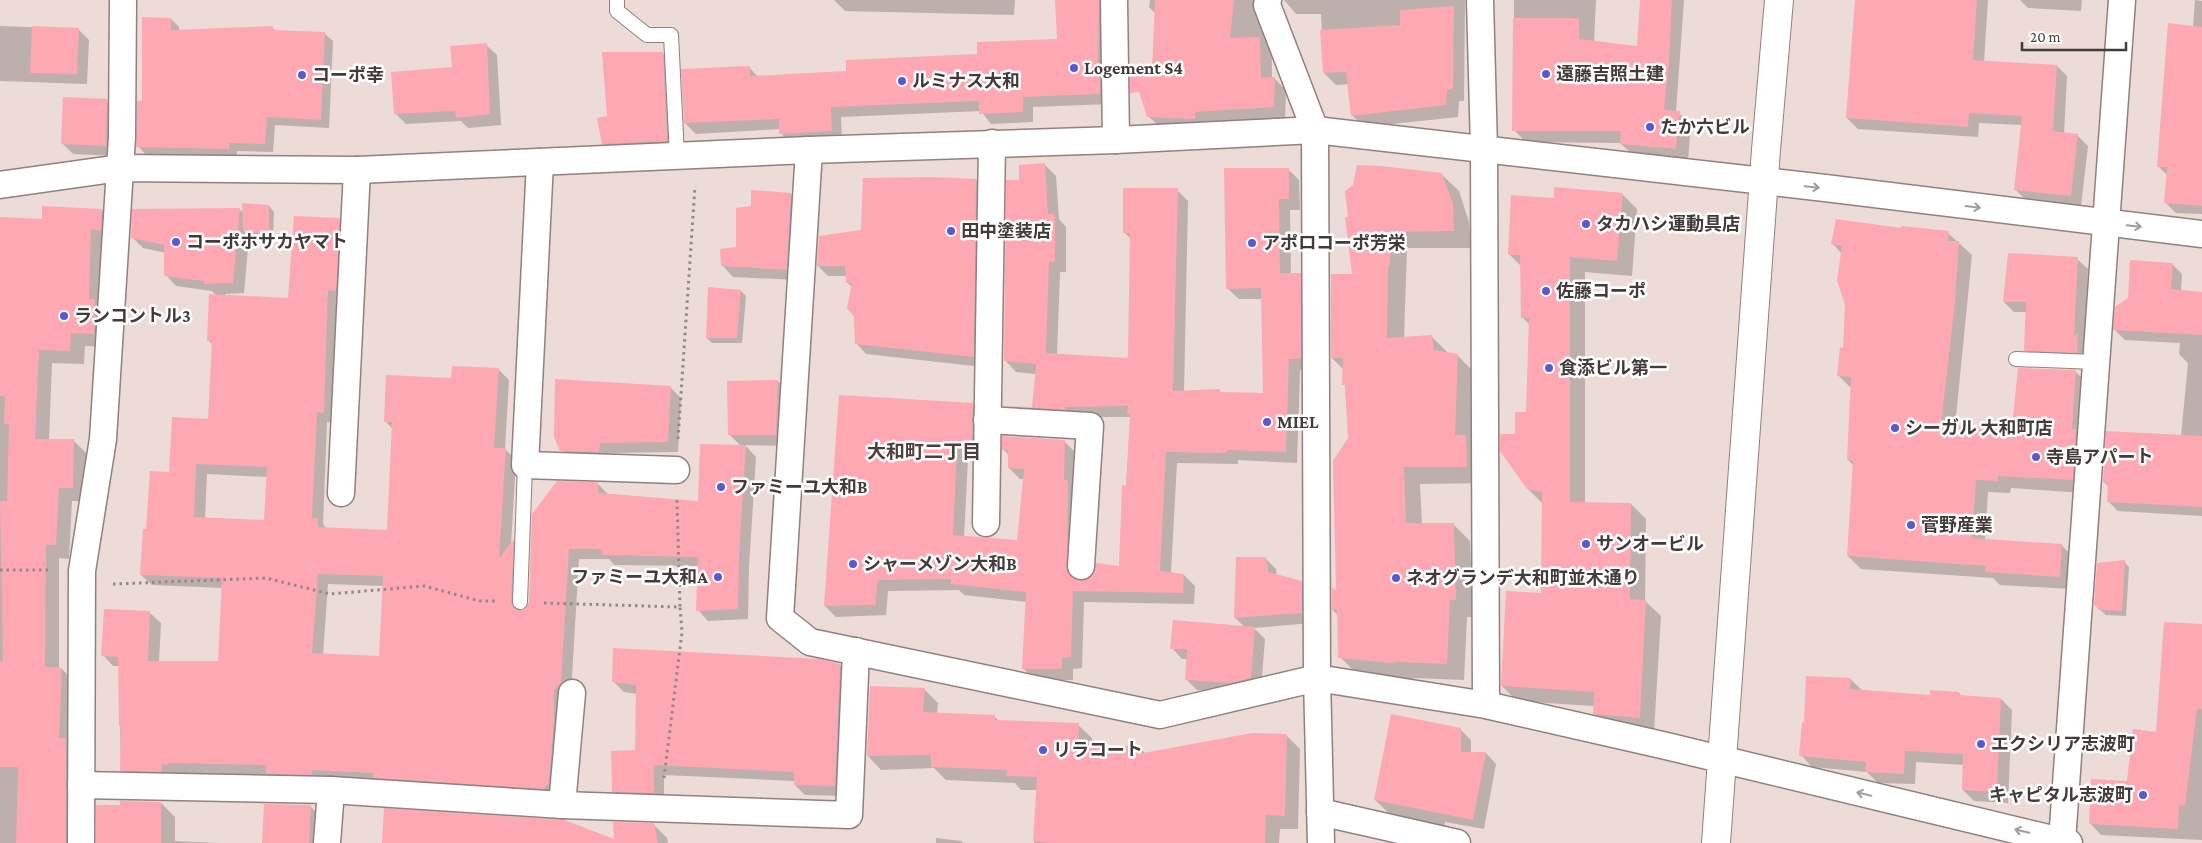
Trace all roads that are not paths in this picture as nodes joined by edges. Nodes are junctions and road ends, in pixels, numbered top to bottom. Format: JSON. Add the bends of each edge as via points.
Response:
{"nodes":[{"id":1,"x":123,"y":0,"type":"edge"},
{"id":2,"x":617,"y":0,"type":"edge"},
{"id":3,"x":1114,"y":0,"type":"edge"},
{"id":4,"x":1268,"y":0,"type":"edge"},
{"id":5,"x":1480,"y":0,"type":"edge"},
{"id":6,"x":1779,"y":0,"type":"edge"},
{"id":7,"x":2122,"y":0,"type":"edge"},
{"id":8,"x":1315,"y":130,"type":"junction"},
{"id":9,"x":1116,"y":140,"type":"junction"},
{"id":10,"x":992,"y":144,"type":"junction"},
{"id":11,"x":1484,"y":149,"type":"junction"},
{"id":12,"x":809,"y":150,"type":"junction"},
{"id":13,"x":687,"y":156,"type":"junction"},
{"id":14,"x":540,"y":162,"type":"junction"},
{"id":15,"x":120,"y":168,"type":"junction"},
{"id":16,"x":357,"y":170,"type":"junction"},
{"id":17,"x":1763,"y":181,"type":"junction"},
{"id":18,"x":0,"y":185,"type":"edge"},
{"id":19,"x":2106,"y":223,"type":"junction"},
{"id":20,"x":2202,"y":234,"type":"edge"},
{"id":21,"x":2016,"y":359,"type":"dead end"},
{"id":22,"x":2096,"y":362,"type":"junction"},
{"id":23,"x":987,"y":420,"type":"junction"},
{"id":24,"x":525,"y":465,"type":"junction"},
{"id":25,"x":676,"y":470,"type":"road end"},
{"id":26,"x":341,"y":493,"type":"dead end"},
{"id":27,"x":986,"y":524,"type":"dead end"},
{"id":28,"x":1081,"y":566,"type":"dead end"},
{"id":29,"x":520,"y":602,"type":"road end"},
{"id":30,"x":856,"y":651,"type":"junction"},
{"id":31,"x":1317,"y":678,"type":"junction"},
{"id":32,"x":572,"y":693,"type":"dead end"},
{"id":33,"x":1486,"y":705,"type":"junction"},
{"id":34,"x":1722,"y":760,"type":"junction"},
{"id":35,"x":81,"y":785,"type":"junction"},
{"id":36,"x":331,"y":790,"type":"junction"},
{"id":37,"x":562,"y":805,"type":"junction"},
{"id":38,"x":1320,"y":812,"type":"junction"},
{"id":39,"x":2066,"y":842,"type":"edge"},
{"id":40,"x":81,"y":843,"type":"edge"},
{"id":41,"x":327,"y":843,"type":"edge"},
{"id":42,"x":1321,"y":843,"type":"edge"},
{"id":43,"x":1457,"y":843,"type":"edge"},
{"id":44,"x":1716,"y":843,"type":"edge"}],
"edges":[{"from":1,"to":15,"type":"street"},
{"from":2,"to":13,"type":"lane","via":[[616,11],[647,35],[671,35]]},
{"from":3,"to":9,"type":"street"},
{"from":4,"to":8,"type":"street","via":[[1267,5]]},
{"from":5,"to":11,"type":"street"},
{"from":6,"to":17,"type":"street"},
{"from":7,"to":19,"type":"street"},
{"from":8,"to":9,"type":"street"},
{"from":8,"to":11,"type":"street"},
{"from":8,"to":31,"type":"street"},
{"from":9,"to":10,"type":"street"},
{"from":10,"to":12,"type":"street"},
{"from":10,"to":23,"type":"street"},
{"from":11,"to":17,"type":"street"},
{"from":11,"to":33,"type":"street"},
{"from":12,"to":13,"type":"street"},
{"from":12,"to":30,"type":"street","via":[[780,618],[810,642]]},
{"from":13,"to":14,"type":"street"},
{"from":14,"to":16,"type":"street"},
{"from":14,"to":24,"type":"street"},
{"from":15,"to":16,"type":"street"},
{"from":15,"to":18,"type":"street"},
{"from":15,"to":35,"type":"street","via":[[104,439],[82,571]]},
{"from":16,"to":26,"type":"street"},
{"from":17,"to":19,"type":"street","one_way":true},
{"from":17,"to":34,"type":"street"},
{"from":19,"to":20,"type":"street","one_way":true},
{"from":19,"to":22,"type":"street"},
{"from":21,"to":22,"type":"lane"},
{"from":22,"to":39,"type":"street"},
{"from":23,"to":27,"type":"street"},
{"from":23,"to":28,"type":"street","via":[[1090,426]]},
{"from":24,"to":25,"type":"street"},
{"from":24,"to":29,"type":"lane"},
{"from":30,"to":31,"type":"street","via":[[1160,715]]},
{"from":30,"to":37,"type":"street","via":[[849,816]]},
{"from":31,"to":33,"type":"street"},
{"from":31,"to":38,"type":"street"},
{"from":32,"to":37,"type":"street"},
{"from":33,"to":34,"type":"street"},
{"from":39,"to":34,"type":"street","one_way":true},
{"from":34,"to":44,"type":"street"},
{"from":35,"to":36,"type":"street"},
{"from":35,"to":40,"type":"street"},
{"from":36,"to":37,"type":"street"},
{"from":36,"to":41,"type":"street"},
{"from":38,"to":42,"type":"street"},
{"from":38,"to":43,"type":"street"}]}
